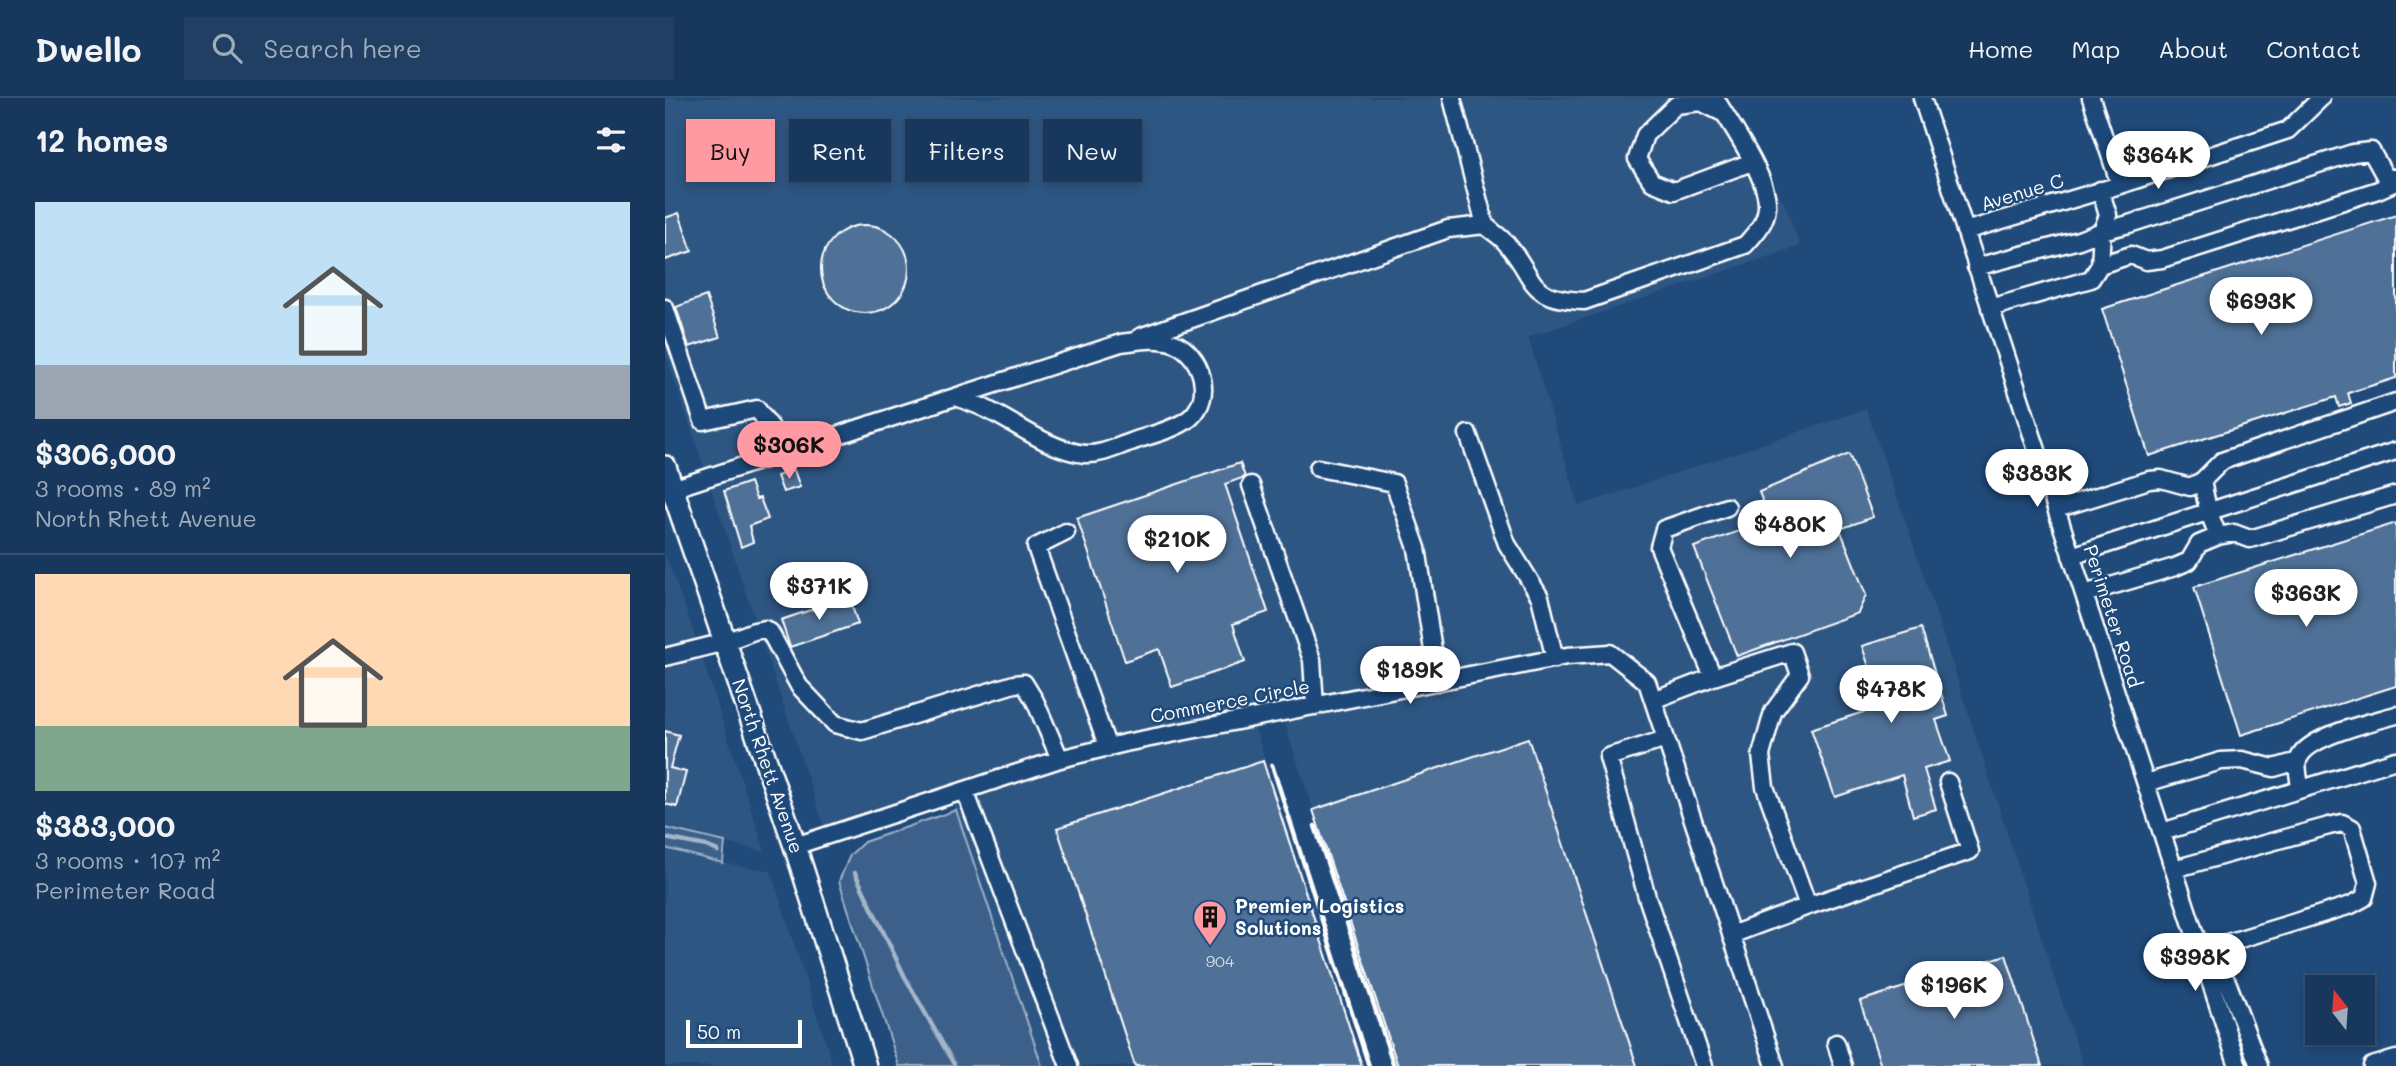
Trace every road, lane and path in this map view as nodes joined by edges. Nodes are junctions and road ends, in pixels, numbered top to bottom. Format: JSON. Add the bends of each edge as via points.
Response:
{"nodes":[{"id":1,"x":1452,"y":98,"type":"edge"},
{"id":2,"x":1715,"y":98,"type":"edge"},
{"id":3,"x":1922,"y":98,"type":"edge"},
{"id":4,"x":2091,"y":98,"type":"edge"},
{"id":5,"x":2321,"y":98,"type":"edge"},
{"id":6,"x":1725,"y":114,"type":"junction"},
{"id":7,"x":1752,"y":162,"type":"junction"},
{"id":8,"x":2396,"y":180,"type":"edge"},
{"id":9,"x":2120,"y":184,"type":"junction"},
{"id":10,"x":2100,"y":190,"type":"junction"},
{"id":11,"x":1485,"y":225,"type":"junction"},
{"id":12,"x":2102,"y":230,"type":"junction"},
{"id":13,"x":1965,"y":231,"type":"junction"},
{"id":14,"x":2100,"y":265,"type":"junction"},
{"id":15,"x":1976,"y":267,"type":"junction"},
{"id":16,"x":665,"y":308,"type":"edge"},
{"id":17,"x":1990,"y":308,"type":"junction"},
{"id":18,"x":1121,"y":343,"type":"junction"},
{"id":19,"x":959,"y":398,"type":"junction"},
{"id":20,"x":2396,"y":402,"type":"edge"},
{"id":21,"x":1468,"y":434,"type":"dead end"},
{"id":22,"x":789,"y":451,"type":"junction"},
{"id":23,"x":2396,"y":451,"type":"edge"},
{"id":24,"x":1318,"y":468,"type":"dead end"},
{"id":25,"x":667,"y":477,"type":"edge"},
{"id":26,"x":2202,"y":481,"type":"junction"},
{"id":27,"x":1251,"y":485,"type":"dead end"},
{"id":28,"x":2396,"y":495,"type":"edge"},
{"id":29,"x":1727,"y":507,"type":"dead end"},
{"id":30,"x":2056,"y":509,"type":"junction"},
{"id":31,"x":2209,"y":510,"type":"junction"},
{"id":32,"x":1066,"y":532,"type":"dead end"},
{"id":33,"x":2218,"y":536,"type":"junction"},
{"id":34,"x":2071,"y":556,"type":"junction"},
{"id":35,"x":2084,"y":594,"type":"junction"},
{"id":36,"x":725,"y":642,"type":"junction"},
{"id":37,"x":665,"y":657,"type":"edge"},
{"id":38,"x":1555,"y":659,"type":"junction"},
{"id":39,"x":1713,"y":677,"type":"junction"},
{"id":40,"x":1438,"y":682,"type":"junction"},
{"id":41,"x":1653,"y":700,"type":"junction"},
{"id":42,"x":1315,"y":706,"type":"junction"},
{"id":43,"x":2396,"y":715,"type":"edge"},
{"id":44,"x":1666,"y":739,"type":"junction"},
{"id":45,"x":1108,"y":748,"type":"junction"},
{"id":46,"x":1060,"y":759,"type":"junction"},
{"id":47,"x":2396,"y":760,"type":"edge"},
{"id":48,"x":2298,"y":761,"type":"junction"},
{"id":49,"x":1948,"y":782,"type":"dead end"},
{"id":50,"x":2146,"y":783,"type":"junction"},
{"id":51,"x":2300,"y":789,"type":"junction"},
{"id":52,"x":965,"y":791,"type":"junction"},
{"id":53,"x":2162,"y":832,"type":"junction"},
{"id":54,"x":795,"y":846,"type":"junction"},
{"id":55,"x":2174,"y":869,"type":"junction"},
{"id":56,"x":1808,"y":906,"type":"junction"},
{"id":57,"x":1731,"y":935,"type":"junction"},
{"id":58,"x":2205,"y":950,"type":"junction"},
{"id":59,"x":1836,"y":1044,"type":"dead end"},
{"id":60,"x":2396,"y":1059,"type":"edge"},
{"id":61,"x":865,"y":1066,"type":"edge"},
{"id":62,"x":1069,"y":1066,"type":"edge"},
{"id":63,"x":1704,"y":1066,"type":"edge"},
{"id":64,"x":1775,"y":1066,"type":"edge"},
{"id":65,"x":1843,"y":1066,"type":"edge"},
{"id":66,"x":2238,"y":1066,"type":"edge"},
{"id":67,"x":2259,"y":1066,"type":"edge"},
{"id":68,"x":2372,"y":1066,"type":"edge"}],
"edges":[{"from":1,"to":11,"type":"street"},
{"from":2,"to":6,"type":"street"},
{"from":3,"to":13,"type":"street","name":"Perimeter Road"},
{"from":4,"to":9,"type":"street"},
{"from":5,"to":9,"type":"street","name":"Avenue C","via":[[2288,130]]},
{"from":6,"to":7,"type":"street"},
{"from":6,"to":7,"type":"street","via":[[1701,102],[1676,105],[1645,135],[1637,159],[1652,182],[1674,191]]},
{"from":7,"to":11,"type":"street","via":[[1763,182],[1767,208],[1761,228],[1745,245],[1584,301],[1558,300],[1537,289],[1506,242]]},
{"from":8,"to":12,"type":"street","via":[[2385,176],[2371,151],[2353,152]]},
{"from":8,"to":14,"type":"street","via":[[2378,190],[2162,259],[2146,261],[2131,255]]},
{"from":9,"to":10,"type":"street","name":"Avenue C"},
{"from":10,"to":12,"type":"street","via":[[2108,215]]},
{"from":10,"to":13,"type":"street","name":"Avenue C"},
{"from":11,"to":18,"type":"street","via":[[1448,229]]},
{"from":12,"to":14,"type":"street"},
{"from":12,"to":15,"type":"street"},
{"from":13,"to":15,"type":"street","name":"Perimeter Road"},
{"from":14,"to":17,"type":"street","via":[[2091,279]]},
{"from":15,"to":17,"type":"street","name":"Perimeter Road"},
{"from":16,"to":22,"type":"street","via":[[703,421],[757,410]]},
{"from":17,"to":30,"type":"street","name":"Perimeter Road"},
{"from":18,"to":19,"type":"street"},
{"from":18,"to":19,"type":"street","via":[[1172,342],[1189,352],[1204,387],[1190,418],[1097,454],[1084,454]]},
{"from":19,"to":22,"type":"street"},
{"from":20,"to":26,"type":"street","via":[[2222,461]]},
{"from":21,"to":38,"type":"street","via":[[1507,544],[1540,597]]},
{"from":22,"to":25,"type":"street"},
{"from":23,"to":31,"type":"street"},
{"from":24,"to":40,"type":"street","via":[[1394,484],[1417,548]]},
{"from":25,"to":36,"type":"main road","name":"North Rhett Avenue"},
{"from":26,"to":30,"type":"street","via":[[2190,487],[2149,480]]},
{"from":26,"to":31,"type":"street"},
{"from":27,"to":42,"type":"street","via":[[1312,660]]},
{"from":28,"to":33,"type":"street","via":[[2250,539],[2234,533]]},
{"from":29,"to":39,"type":"street","via":[[1664,529],[1659,547]]},
{"from":30,"to":34,"type":"street","name":"Perimeter Road"},
{"from":31,"to":33,"type":"street"},
{"from":31,"to":34,"type":"street"},
{"from":32,"to":45,"type":"street","via":[[1036,547]]},
{"from":33,"to":35,"type":"street","via":[[2199,544],[2189,561]]},
{"from":34,"to":35,"type":"street","name":"Perimeter Road"},
{"from":35,"to":50,"type":"street","name":"Perimeter Road"},
{"from":36,"to":37,"type":"street"},
{"from":36,"to":46,"type":"street","via":[[754,631],[770,632],[808,696],[835,724],[862,731],[1024,683]]},
{"from":36,"to":54,"type":"main road","name":"North Rhett Avenue"},
{"from":38,"to":40,"type":"street","name":"Commerce Circle"},
{"from":38,"to":41,"type":"street","name":"Commerce Circle","via":[[1610,653],[1647,682]]},
{"from":39,"to":41,"type":"street"},
{"from":39,"to":56,"type":"street","via":[[1792,652],[1800,675],[1773,712],[1761,755],[1765,787]]},
{"from":40,"to":42,"type":"street","name":"Commerce Circle"},
{"from":41,"to":44,"type":"street","name":"Commerce Circle"},
{"from":42,"to":45,"type":"street","name":"Commerce Circle"},
{"from":43,"to":48,"type":"street","via":[[2319,739]]},
{"from":44,"to":57,"type":"street","name":"Commerce Circle"},
{"from":44,"to":63,"type":"street","via":[[1608,757],[1647,897]]},
{"from":45,"to":46,"type":"street","name":"Commerce Circle"},
{"from":46,"to":52,"type":"street","name":"Commerce Circle"},
{"from":47,"to":51,"type":"street"},
{"from":48,"to":50,"type":"street","via":[[2274,768],[2242,760],[2221,761]]},
{"from":48,"to":51,"type":"street"},
{"from":49,"to":56,"type":"street","via":[[1970,851]]},
{"from":50,"to":53,"type":"street","name":"Perimeter Road"},
{"from":51,"to":53,"type":"street"},
{"from":52,"to":54,"type":"street","name":"Commerce Circle"},
{"from":52,"to":62,"type":"street"},
{"from":53,"to":55,"type":"street","name":"Perimeter Road"},
{"from":54,"to":61,"type":"main road","name":"North Rhett Avenue"},
{"from":55,"to":58,"type":"street","name":"Perimeter Road"},
{"from":55,"to":58,"type":"street","via":[[2342,823],[2352,828],[2368,883],[2364,898]]},
{"from":56,"to":57,"type":"street"},
{"from":57,"to":64,"type":"street","name":"Commerce Circle"},
{"from":58,"to":66,"type":"street"},
{"from":58,"to":67,"type":"street","via":[[2228,984]]},
{"from":59,"to":65,"type":"street"},
{"from":60,"to":68,"type":"street"}]}
